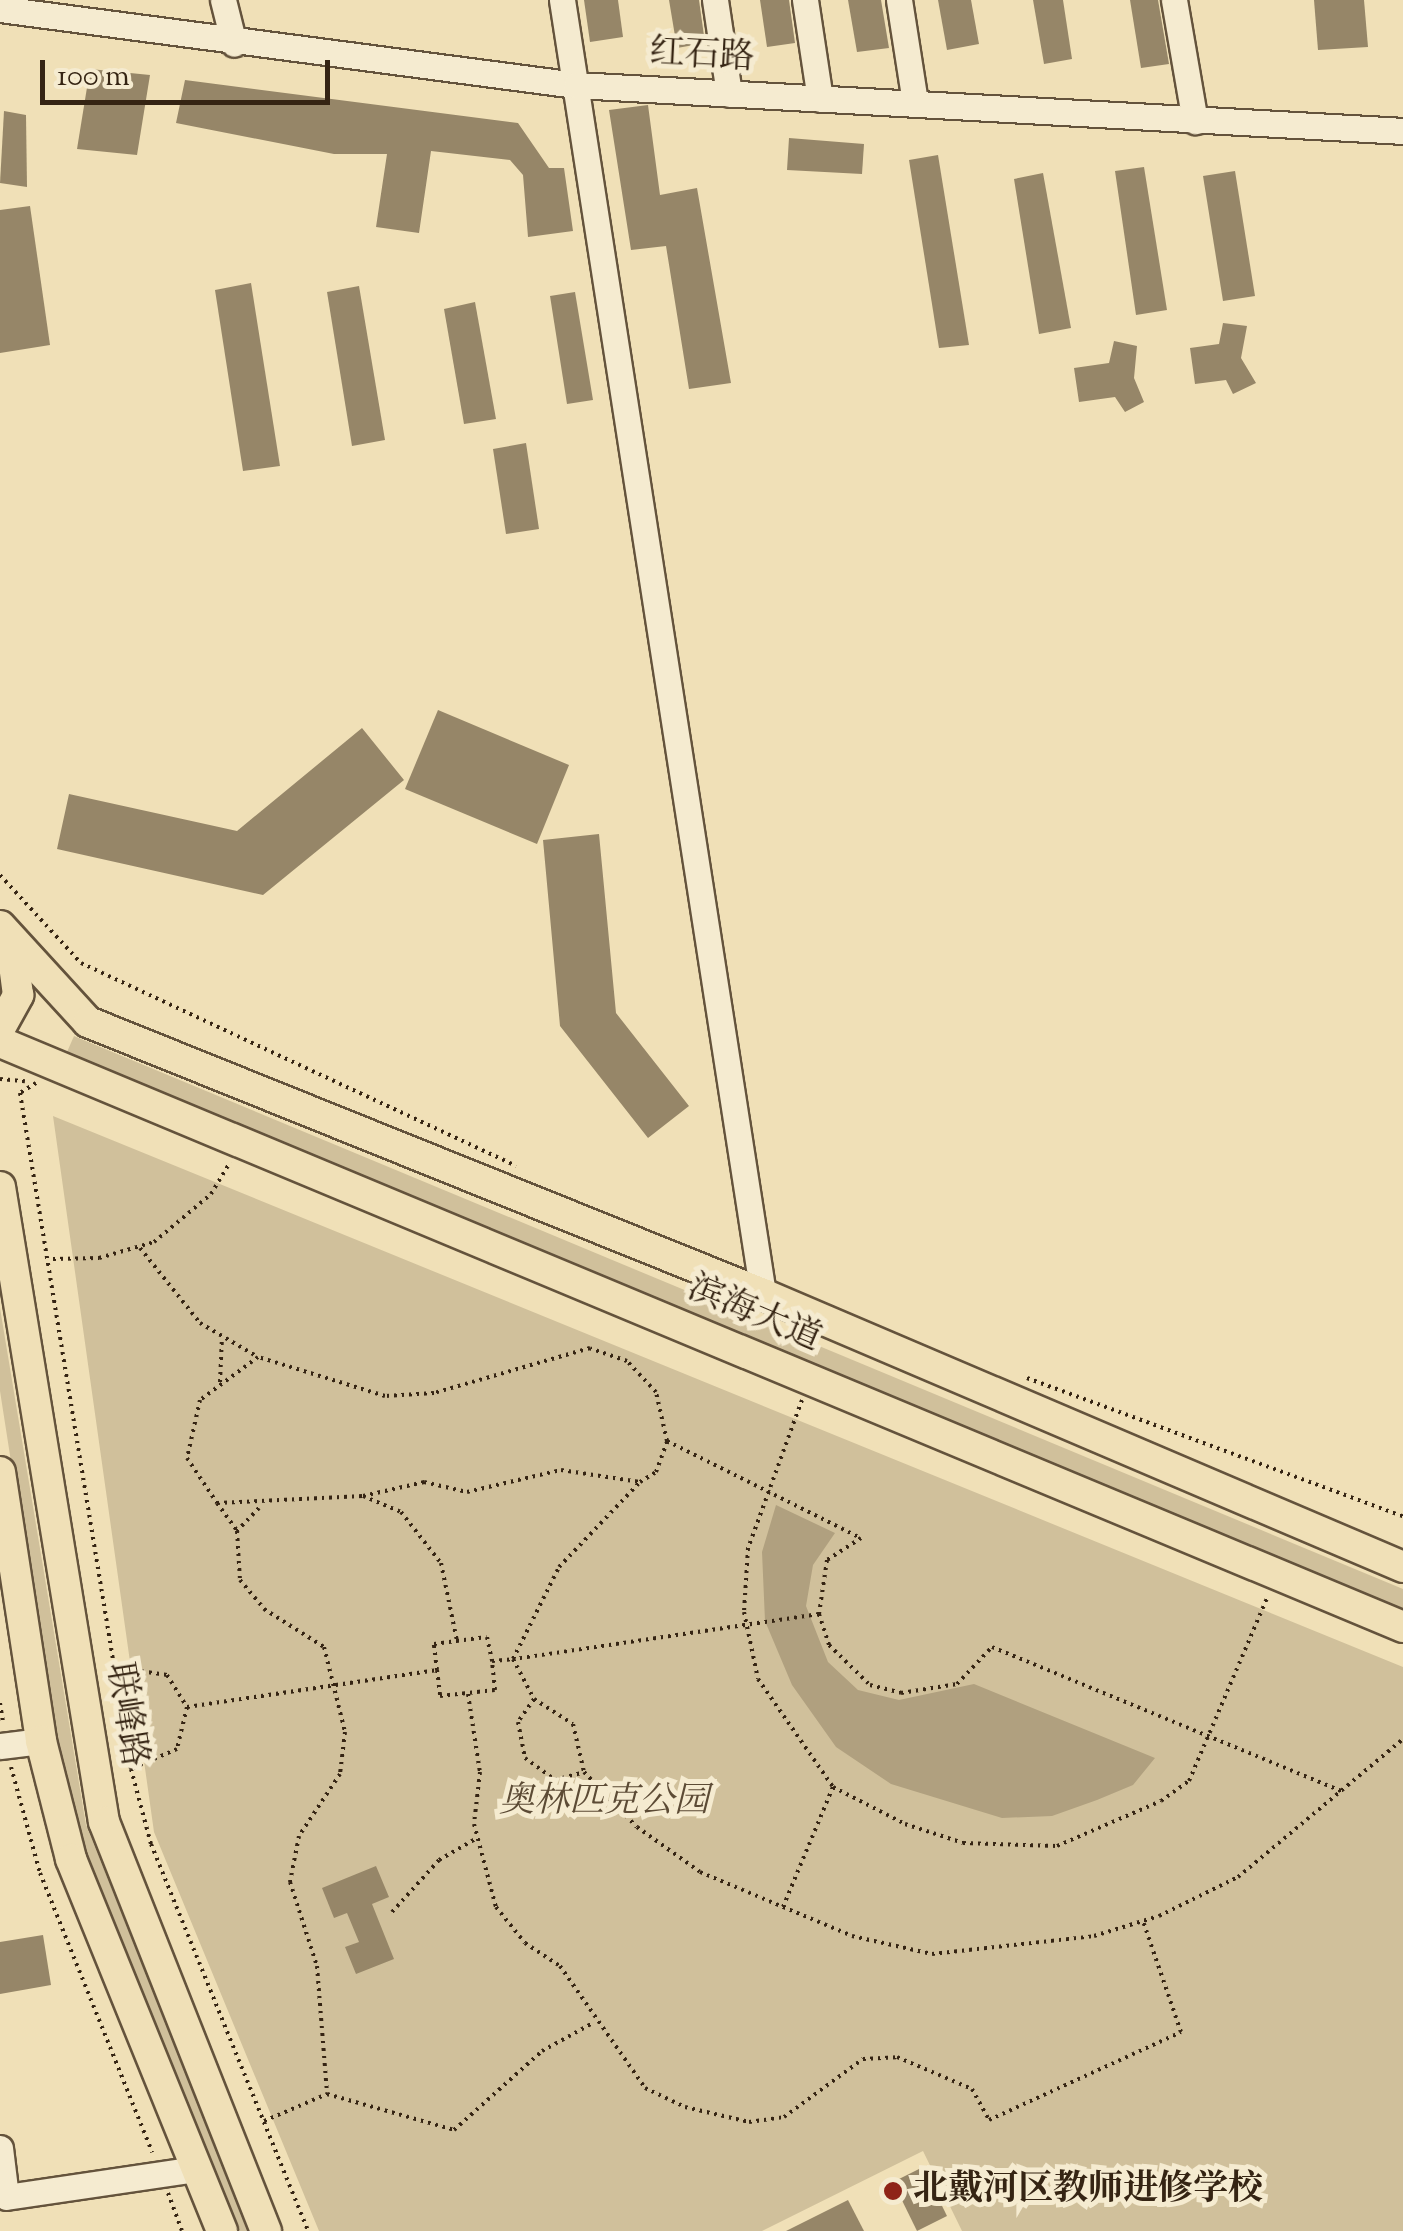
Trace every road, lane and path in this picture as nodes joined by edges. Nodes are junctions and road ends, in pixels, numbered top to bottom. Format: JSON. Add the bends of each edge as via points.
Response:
{"nodes":[{"id":1,"x":223,"y":0,"type":"edge"},
{"id":2,"x":562,"y":0,"type":"edge"},
{"id":3,"x":715,"y":0,"type":"edge"},
{"id":4,"x":805,"y":0,"type":"edge"},
{"id":5,"x":898,"y":0,"type":"edge"},
{"id":6,"x":1174,"y":0,"type":"edge"},
{"id":7,"x":0,"y":9,"type":"edge"},
{"id":8,"x":234,"y":44,"type":"junction"},
{"id":9,"x":576,"y":84,"type":"junction"},
{"id":10,"x":729,"y":94,"type":"junction"},
{"id":11,"x":820,"y":99,"type":"junction"},
{"id":12,"x":915,"y":102,"type":"junction"},
{"id":13,"x":1195,"y":122,"type":"junction"},
{"id":14,"x":1403,"y":131,"type":"edge"},
{"id":15,"x":0,"y":875,"type":"edge"},
{"id":16,"x":0,"y":926,"type":"edge"},
{"id":17,"x":0,"y":1028,"type":"edge"},
{"id":18,"x":0,"y":1042,"type":"edge"},
{"id":19,"x":0,"y":1080,"type":"edge"},
{"id":20,"x":215,"y":1150,"type":"dead end"},
{"id":21,"x":232,"y":1158,"type":"junction"},
{"id":22,"x":251,"y":1165,"type":"dead end"},
{"id":23,"x":528,"y":1172,"type":"dead end"},
{"id":24,"x":0,"y":1187,"type":"edge"},
{"id":25,"x":140,"y":1248,"type":"junction"},
{"id":26,"x":51,"y":1259,"type":"junction"},
{"id":27,"x":762,"y":1294,"type":"junction"},
{"id":28,"x":222,"y":1335,"type":"junction"},
{"id":29,"x":258,"y":1357,"type":"junction"},
{"id":30,"x":1018,"y":1374,"type":"dead end"},
{"id":31,"x":220,"y":1382,"type":"junction"},
{"id":32,"x":786,"y":1388,"type":"dead end"},
{"id":33,"x":804,"y":1396,"type":"junction"},
{"id":34,"x":822,"y":1403,"type":"dead end"},
{"id":35,"x":668,"y":1441,"type":"junction"},
{"id":36,"x":0,"y":1472,"type":"edge"},
{"id":37,"x":640,"y":1482,"type":"junction"},
{"id":38,"x":762,"y":1492,"type":"junction"},
{"id":39,"x":363,"y":1496,"type":"junction"},
{"id":40,"x":217,"y":1503,"type":"junction"},
{"id":41,"x":260,"y":1508,"type":"junction"},
{"id":42,"x":1403,"y":1516,"type":"edge"},
{"id":43,"x":237,"y":1531,"type":"junction"},
{"id":44,"x":1401,"y":1566,"type":"edge"},
{"id":45,"x":1252,"y":1583,"type":"dead end"},
{"id":46,"x":1270,"y":1591,"type":"junction"},
{"id":47,"x":1287,"y":1598,"type":"dead end"},
{"id":48,"x":818,"y":1614,"type":"junction"},
{"id":49,"x":747,"y":1624,"type":"junction"},
{"id":50,"x":1403,"y":1628,"type":"edge"},
{"id":51,"x":458,"y":1641,"type":"junction"},
{"id":52,"x":513,"y":1659,"type":"junction"},
{"id":53,"x":492,"y":1660,"type":"junction"},
{"id":54,"x":112,"y":1667,"type":"junction"},
{"id":55,"x":437,"y":1670,"type":"junction"},
{"id":56,"x":338,"y":1685,"type":"junction"},
{"id":57,"x":468,"y":1694,"type":"junction"},
{"id":58,"x":534,"y":1699,"type":"junction"},
{"id":59,"x":0,"y":1703,"type":"edge"},
{"id":60,"x":187,"y":1707,"type":"junction"},
{"id":61,"x":1207,"y":1737,"type":"junction"},
{"id":62,"x":1403,"y":1740,"type":"edge"},
{"id":63,"x":41,"y":1741,"type":"junction"},
{"id":64,"x":3,"y":1746,"type":"edge"},
{"id":65,"x":132,"y":1768,"type":"junction"},
{"id":66,"x":584,"y":1772,"type":"junction"},
{"id":67,"x":833,"y":1787,"type":"junction"},
{"id":68,"x":1342,"y":1791,"type":"junction"},
{"id":69,"x":476,"y":1838,"type":"junction"},
{"id":70,"x":782,"y":1908,"type":"junction"},
{"id":71,"x":392,"y":1912,"type":"dead end"},
{"id":72,"x":1143,"y":1921,"type":"junction"},
{"id":73,"x":594,"y":2022,"type":"junction"},
{"id":74,"x":327,"y":2094,"type":"junction"},
{"id":75,"x":264,"y":2122,"type":"junction"},
{"id":76,"x":0,"y":2148,"type":"edge"},
{"id":77,"x":195,"y":2170,"type":"junction"},
{"id":78,"x":160,"y":2174,"type":"junction"},
{"id":79,"x":182,"y":2231,"type":"edge"},
{"id":80,"x":222,"y":2231,"type":"edge"},
{"id":81,"x":266,"y":2231,"type":"edge"},
{"id":82,"x":308,"y":2231,"type":"edge"}],
"edges":[{"from":1,"to":8,"type":"street"},
{"from":2,"to":9,"type":"street"},
{"from":3,"to":10,"type":"street"},
{"from":4,"to":11,"type":"street"},
{"from":5,"to":12,"type":"street"},
{"from":6,"to":13,"type":"street"},
{"from":7,"to":8,"type":"street","name":"红石路"},
{"from":8,"to":9,"type":"street","name":"红石路"},
{"from":9,"to":10,"type":"street","name":"红石路"},
{"from":9,"to":27,"type":"street"},
{"from":10,"to":11,"type":"street","name":"红石路"},
{"from":11,"to":12,"type":"street","name":"红石路"},
{"from":12,"to":13,"type":"street","name":"红石路"},
{"from":13,"to":14,"type":"street","name":"红石路"},
{"from":15,"to":23,"type":"path","via":[[81,963]]},
{"from":16,"to":17,"type":"main road","via":[[19,968]]},
{"from":16,"to":27,"type":"main road","name":"滨海大道","via":[[88,1022]]},
{"from":18,"to":50,"type":"main road","name":"滨海大道"},
{"from":19,"to":26,"type":"path","via":[[40,1081],[20,1092]]},
{"from":20,"to":21,"type":"path"},
{"from":21,"to":22,"type":"path"},
{"from":21,"to":25,"type":"path","via":[[185,1220]]},
{"from":24,"to":81,"type":"main road","name":"联峰路","via":[[104,1822]]},
{"from":25,"to":26,"type":"path"},
{"from":25,"to":28,"type":"path","via":[[171,1292]]},
{"from":26,"to":54,"type":"path"},
{"from":27,"to":44,"type":"main road","name":"滨海大道"},
{"from":28,"to":29,"type":"path"},
{"from":28,"to":31,"type":"path"},
{"from":29,"to":31,"type":"path"},
{"from":29,"to":35,"type":"path","via":[[385,1396],[434,1393],[507,1375],[554,1352],[590,1348],[627,1361],[656,1392]]},
{"from":30,"to":42,"type":"path"},
{"from":31,"to":40,"type":"path","via":[[200,1400],[187,1458]]},
{"from":32,"to":33,"type":"path"},
{"from":33,"to":34,"type":"path"},
{"from":33,"to":38,"type":"path"},
{"from":35,"to":37,"type":"path","via":[[656,1472]]},
{"from":35,"to":38,"type":"path"},
{"from":36,"to":63,"type":"main road"},
{"from":37,"to":39,"type":"path","via":[[560,1470],[467,1492],[424,1482]]},
{"from":37,"to":52,"type":"path","via":[[559,1567]]},
{"from":38,"to":48,"type":"path","via":[[862,1538],[827,1560]]},
{"from":38,"to":49,"type":"path","via":[[748,1548]]},
{"from":39,"to":41,"type":"path"},
{"from":39,"to":51,"type":"path","via":[[401,1512],[440,1563]]},
{"from":40,"to":41,"type":"path"},
{"from":40,"to":43,"type":"path"},
{"from":41,"to":43,"type":"path"},
{"from":43,"to":56,"type":"path","via":[[240,1580],[264,1609],[324,1647]]},
{"from":45,"to":46,"type":"path"},
{"from":46,"to":47,"type":"path"},
{"from":46,"to":61,"type":"path"},
{"from":48,"to":49,"type":"path"},
{"from":48,"to":61,"type":"path","via":[[830,1645],[870,1685],[901,1693],[956,1684],[992,1647]]},
{"from":49,"to":52,"type":"path"},
{"from":49,"to":67,"type":"path","via":[[758,1679]]},
{"from":51,"to":53,"type":"path","via":[[487,1637]]},
{"from":51,"to":55,"type":"path","via":[[434,1644]]},
{"from":52,"to":53,"type":"path"},
{"from":52,"to":58,"type":"path"},
{"from":53,"to":57,"type":"path","via":[[495,1690]]},
{"from":54,"to":60,"type":"path","via":[[167,1675]]},
{"from":54,"to":65,"type":"path"},
{"from":55,"to":56,"type":"path"},
{"from":55,"to":57,"type":"path","via":[[440,1696]]},
{"from":56,"to":60,"type":"path"},
{"from":56,"to":74,"type":"path","via":[[340,1774],[299,1836],[290,1882],[317,1966]]},
{"from":57,"to":69,"type":"path","via":[[480,1772]]},
{"from":58,"to":66,"type":"path","via":[[573,1724]]},
{"from":58,"to":66,"type":"path","via":[[518,1722],[525,1758],[554,1780]]},
{"from":59,"to":64,"type":"path"},
{"from":60,"to":65,"type":"path","via":[[177,1749]]},
{"from":61,"to":67,"type":"path","via":[[1188,1781],[1161,1801],[1056,1846],[963,1843]]},
{"from":61,"to":68,"type":"path"},
{"from":62,"to":68,"type":"path"},
{"from":63,"to":64,"type":"street"},
{"from":63,"to":77,"type":"main road","via":[[71,1860]]},
{"from":64,"to":78,"type":"path","via":[[40,1873]]},
{"from":65,"to":75,"type":"path","via":[[151,1844]]},
{"from":66,"to":70,"type":"path","via":[[636,1827],[700,1872]]},
{"from":67,"to":70,"type":"path"},
{"from":68,"to":72,"type":"path","via":[[1238,1876]]},
{"from":69,"to":71,"type":"path","via":[[440,1860]]},
{"from":69,"to":73,"type":"path","via":[[496,1907],[525,1944],[560,1966]]},
{"from":70,"to":72,"type":"path","via":[[932,1954],[1094,1936]]},
{"from":72,"to":73,"type":"path","via":[[1181,2032],[989,2120],[972,2089],[897,2057],[862,2058],[784,2118],[716,2118],[646,2088]]},
{"from":73,"to":74,"type":"path","via":[[542,2051],[454,2130]]},
{"from":74,"to":75,"type":"path"},
{"from":75,"to":82,"type":"path"},
{"from":76,"to":78,"type":"street","via":[[6,2197]]},
{"from":77,"to":78,"type":"street"},
{"from":77,"to":80,"type":"main road"},
{"from":78,"to":79,"type":"path"}]}
